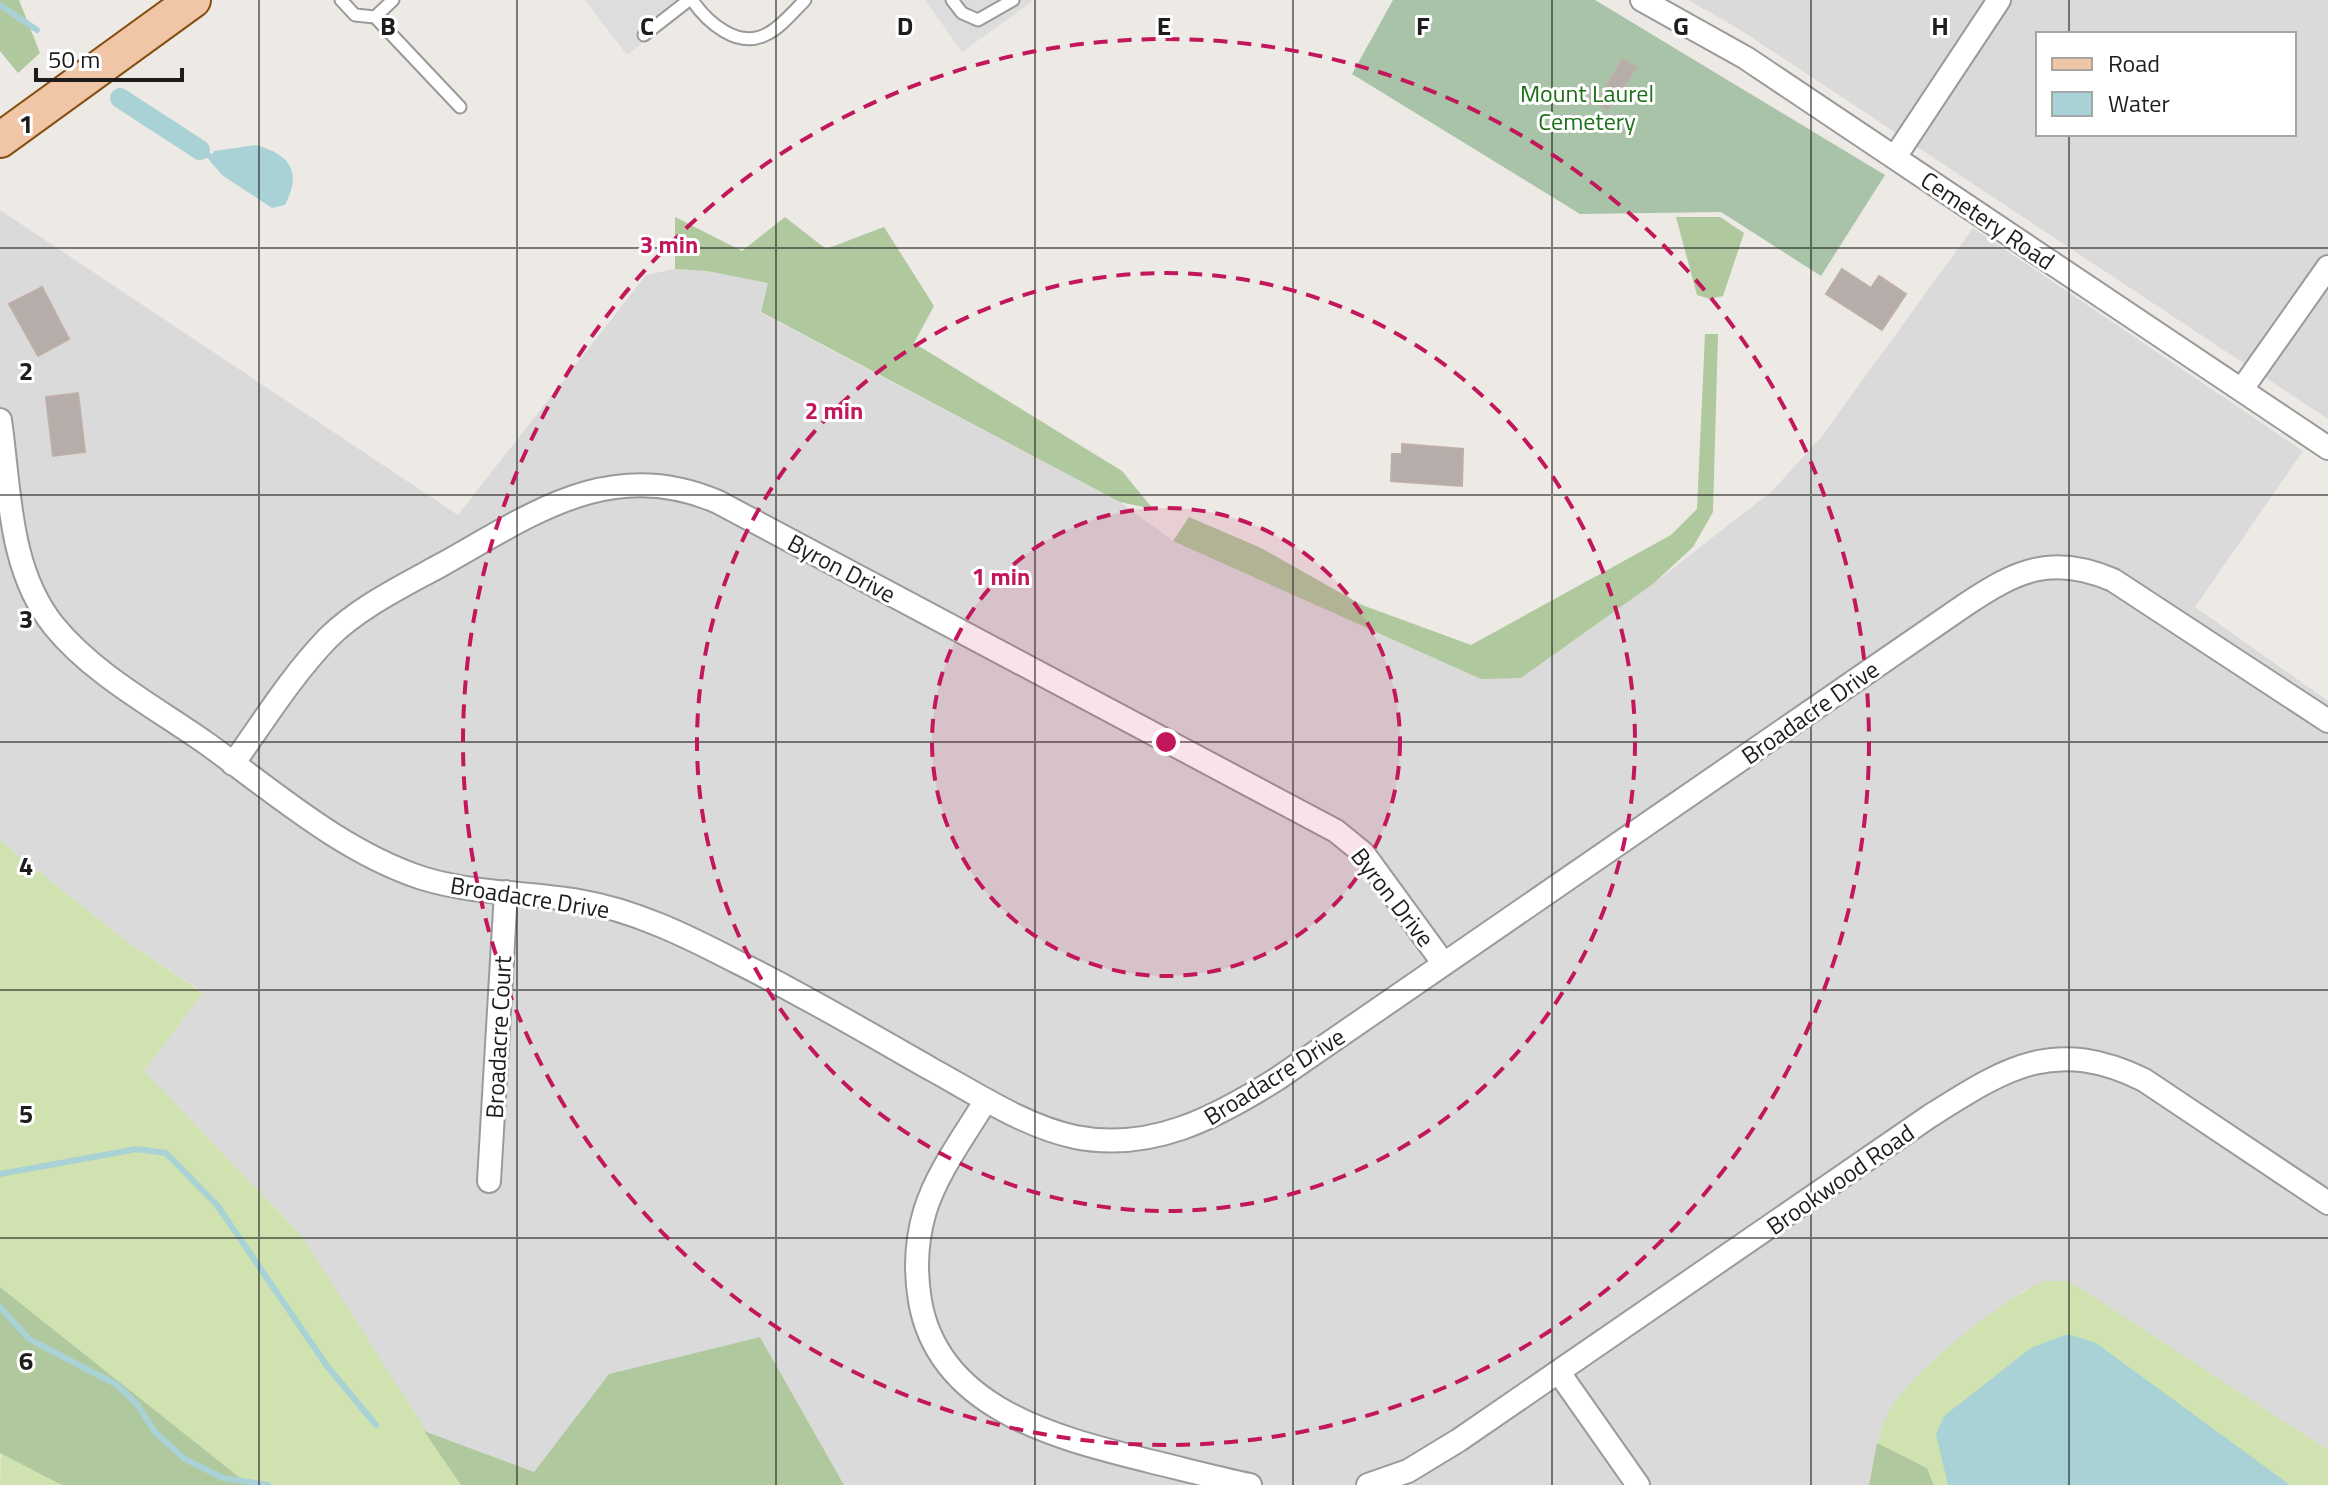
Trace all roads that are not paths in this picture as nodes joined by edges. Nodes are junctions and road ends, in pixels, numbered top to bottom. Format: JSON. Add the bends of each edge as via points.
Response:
{"nodes":[{"id":1,"x":193,"y":0,"type":"edge"},
{"id":2,"x":341,"y":0,"type":"edge"},
{"id":3,"x":393,"y":0,"type":"edge"},
{"id":4,"x":690,"y":0,"type":"edge"},
{"id":5,"x":805,"y":0,"type":"edge"},
{"id":6,"x":952,"y":0,"type":"edge"},
{"id":7,"x":1013,"y":0,"type":"edge"},
{"id":8,"x":1642,"y":0,"type":"edge"},
{"id":9,"x":1999,"y":0,"type":"edge"},
{"id":10,"x":375,"y":17,"type":"junction"},
{"id":11,"x":644,"y":35,"type":"dead end"},
{"id":12,"x":460,"y":107,"type":"dead end"},
{"id":13,"x":0,"y":140,"type":"edge"},
{"id":14,"x":1895,"y":157,"type":"junction"},
{"id":15,"x":2328,"y":267,"type":"edge"},
{"id":16,"x":2242,"y":389,"type":"junction"},
{"id":17,"x":0,"y":420,"type":"edge"},
{"id":18,"x":2328,"y":448,"type":"edge"},
{"id":19,"x":2328,"y":721,"type":"edge"},
{"id":20,"x":233,"y":764,"type":"junction"},
{"id":21,"x":506,"y":892,"type":"junction"},
{"id":22,"x":1444,"y":964,"type":"junction"},
{"id":23,"x":986,"y":1100,"type":"junction"},
{"id":24,"x":489,"y":1181,"type":"dead end"},
{"id":25,"x":2328,"y":1203,"type":"edge"},
{"id":26,"x":1560,"y":1374,"type":"junction"},
{"id":27,"x":1250,"y":1485,"type":"edge"},
{"id":28,"x":1368,"y":1485,"type":"edge"},
{"id":29,"x":1638,"y":1485,"type":"edge"}],
"edges":[{"from":1,"to":13,"type":"main road"},
{"from":2,"to":10,"type":"lane","via":[[355,15]]},
{"from":3,"to":10,"type":"lane"},
{"from":4,"to":5,"type":"lane","via":[[722,31],[739,38],[769,34]]},
{"from":4,"to":11,"type":"lane"},
{"from":6,"to":7,"type":"lane","via":[[962,13],[978,20]]},
{"from":8,"to":14,"type":"street","name":"Cemetery Road","via":[[1746,58]]},
{"from":9,"to":14,"type":"street"},
{"from":10,"to":12,"type":"lane"},
{"from":14,"to":16,"type":"street","name":"Cemetery Road"},
{"from":15,"to":16,"type":"street"},
{"from":16,"to":18,"type":"street","name":"Cemetery Road"},
{"from":17,"to":20,"type":"street","name":"Broadacre Drive","via":[[17,543],[53,625],[98,668]]},
{"from":19,"to":22,"type":"street","name":"Broadacre Drive","via":[[2113,580],[2090,570],[2038,567],[1988,589]]},
{"from":20,"to":21,"type":"street","name":"Broadacre Drive","via":[[395,869],[456,886]]},
{"from":20,"to":22,"type":"street","name":"Byron Drive","via":[[312,655],[371,605],[557,501],[613,486],[668,486],[718,502],[1336,831],[1377,870]]},
{"from":21,"to":23,"type":"street","name":"Broadacre Drive","via":[[583,901],[646,919],[734,960]]},
{"from":21,"to":24,"type":"street","name":"Broadacre Court"},
{"from":22,"to":23,"type":"street","name":"Broadacre Drive","via":[[1251,1095],[1166,1135],[1104,1141],[1073,1136]]},
{"from":23,"to":27,"type":"street","via":[[934,1187],[919,1231],[917,1284],[943,1360],[982,1398],[1031,1425],[1117,1453]]},
{"from":25,"to":26,"type":"street","name":"Brookwood Road","via":[[2122,1070],[2077,1058],[2027,1062],[2002,1071],[1930,1116]]},
{"from":26,"to":28,"type":"street","name":"Brookwood Road","via":[[1421,1463]]},
{"from":26,"to":29,"type":"street"}]}
